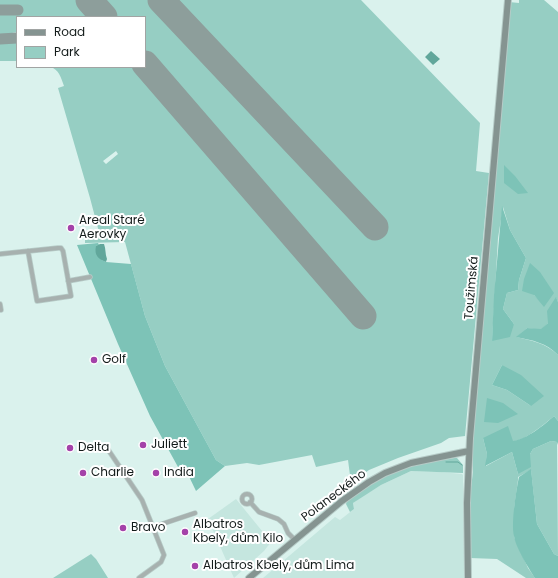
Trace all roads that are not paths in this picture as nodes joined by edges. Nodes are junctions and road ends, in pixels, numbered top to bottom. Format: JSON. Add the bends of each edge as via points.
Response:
{"nodes":[{"id":1,"x":508,"y":0,"type":"edge"},
{"id":2,"x":28,"y":251,"type":"junction"},
{"id":3,"x":0,"y":254,"type":"edge"},
{"id":4,"x":90,"y":277,"type":"dead end"},
{"id":5,"x":68,"y":281,"type":"junction"},
{"id":6,"x":0,"y":304,"type":"edge"},
{"id":7,"x":1,"y":310,"type":"dead end"},
{"id":8,"x":107,"y":448,"type":"dead end"},
{"id":9,"x":469,"y":451,"type":"junction"},
{"id":10,"x":250,"y":502,"type":"dead end"},
{"id":11,"x":195,"y":513,"type":"dead end"},
{"id":12,"x":154,"y":527,"type":"junction"},
{"id":13,"x":295,"y":540,"type":"junction"},
{"id":14,"x":139,"y":578,"type":"edge"},
{"id":15,"x":249,"y":578,"type":"edge"},
{"id":16,"x":468,"y":578,"type":"edge"}],
"edges":[{"from":1,"to":9,"type":"street","name":"Toužimská"},
{"from":2,"to":3,"type":"street"},
{"from":2,"to":5,"type":"street","via":[[61,248]]},
{"from":2,"to":5,"type":"street","via":[[37,301],[71,296]]},
{"from":4,"to":5,"type":"street"},
{"from":6,"to":7,"type":"street"},
{"from":8,"to":12,"type":"street","via":[[142,500]]},
{"from":9,"to":13,"type":"street","name":"Polaneckého","via":[[410,463],[385,473],[352,494]]},
{"from":9,"to":16,"type":"street","name":"Toužimská"},
{"from":10,"to":13,"type":"street","via":[[259,512],[284,524]]},
{"from":11,"to":12,"type":"street"},
{"from":12,"to":14,"type":"street","via":[[164,555],[163,559]]},
{"from":13,"to":15,"type":"street","name":"Polaneckého"}]}
